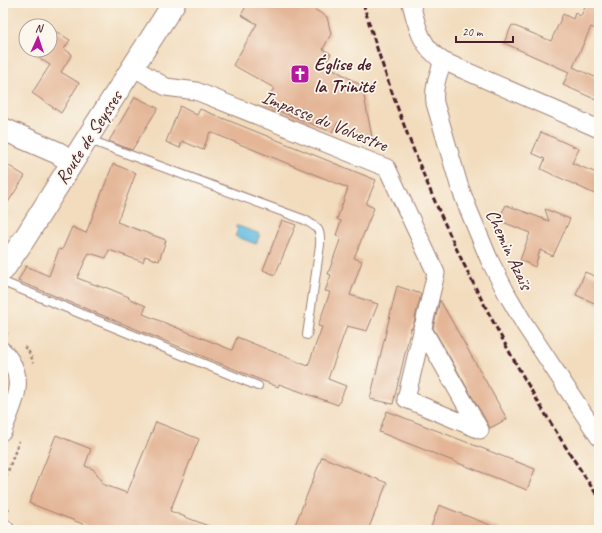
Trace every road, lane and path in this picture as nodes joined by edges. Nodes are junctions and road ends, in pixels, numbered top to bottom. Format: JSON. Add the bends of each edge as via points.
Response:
{"nodes":[{"id":1,"x":174,"y":3,"type":"edge"},
{"id":2,"x":411,"y":3,"type":"edge"},
{"id":3,"x":443,"y":61,"type":"junction"},
{"id":4,"x":133,"y":67,"type":"junction"},
{"id":5,"x":3,"y":129,"type":"edge"},
{"id":6,"x":599,"y":129,"type":"edge"},
{"id":7,"x":87,"y":139,"type":"junction"},
{"id":8,"x":72,"y":162,"type":"junction"},
{"id":9,"x":3,"y":270,"type":"edge"},
{"id":10,"x":3,"y":282,"type":"edge"},
{"id":11,"x":422,"y":328,"type":"junction"},
{"id":12,"x":307,"y":335,"type":"dead end"},
{"id":13,"x":3,"y":351,"type":"edge"},
{"id":14,"x":258,"y":386,"type":"dead end"},
{"id":15,"x":3,"y":431,"type":"edge"},
{"id":16,"x":599,"y":437,"type":"edge"},
{"id":17,"x":3,"y":527,"type":"edge"},
{"id":18,"x":6,"y":530,"type":"edge"}],
"edges":[{"from":1,"to":4,"type":"main road","name":"Route de Seysses"},
{"from":2,"to":3,"type":"street","via":[[423,40],[429,50]]},
{"from":3,"to":6,"type":"street"},
{"from":3,"to":16,"type":"street","name":"Chemin Azaïs","via":[[435,86],[435,104],[459,185],[489,259],[525,325]]},
{"from":4,"to":7,"type":"main road","name":"Route de Seysses"},
{"from":4,"to":11,"type":"street","name":"Impasse du Volvestre","via":[[166,87],[196,91],[387,168],[436,273]]},
{"from":5,"to":8,"type":"main road","via":[[58,153]]},
{"from":7,"to":8,"type":"main road","name":"Route de Seysses"},
{"from":7,"to":12,"type":"lane","via":[[305,220],[316,227],[320,235],[320,245]]},
{"from":8,"to":9,"type":"main road","name":"Route de Seysses"},
{"from":10,"to":14,"type":"lane"},
{"from":11,"to":11,"type":"street","name":"Impasse du Volvestre","via":[[406,399],[480,430],[445,369]]},
{"from":13,"to":15,"type":"street","via":[[11,360],[18,384]]},
{"from":17,"to":18,"type":"street"}]}
